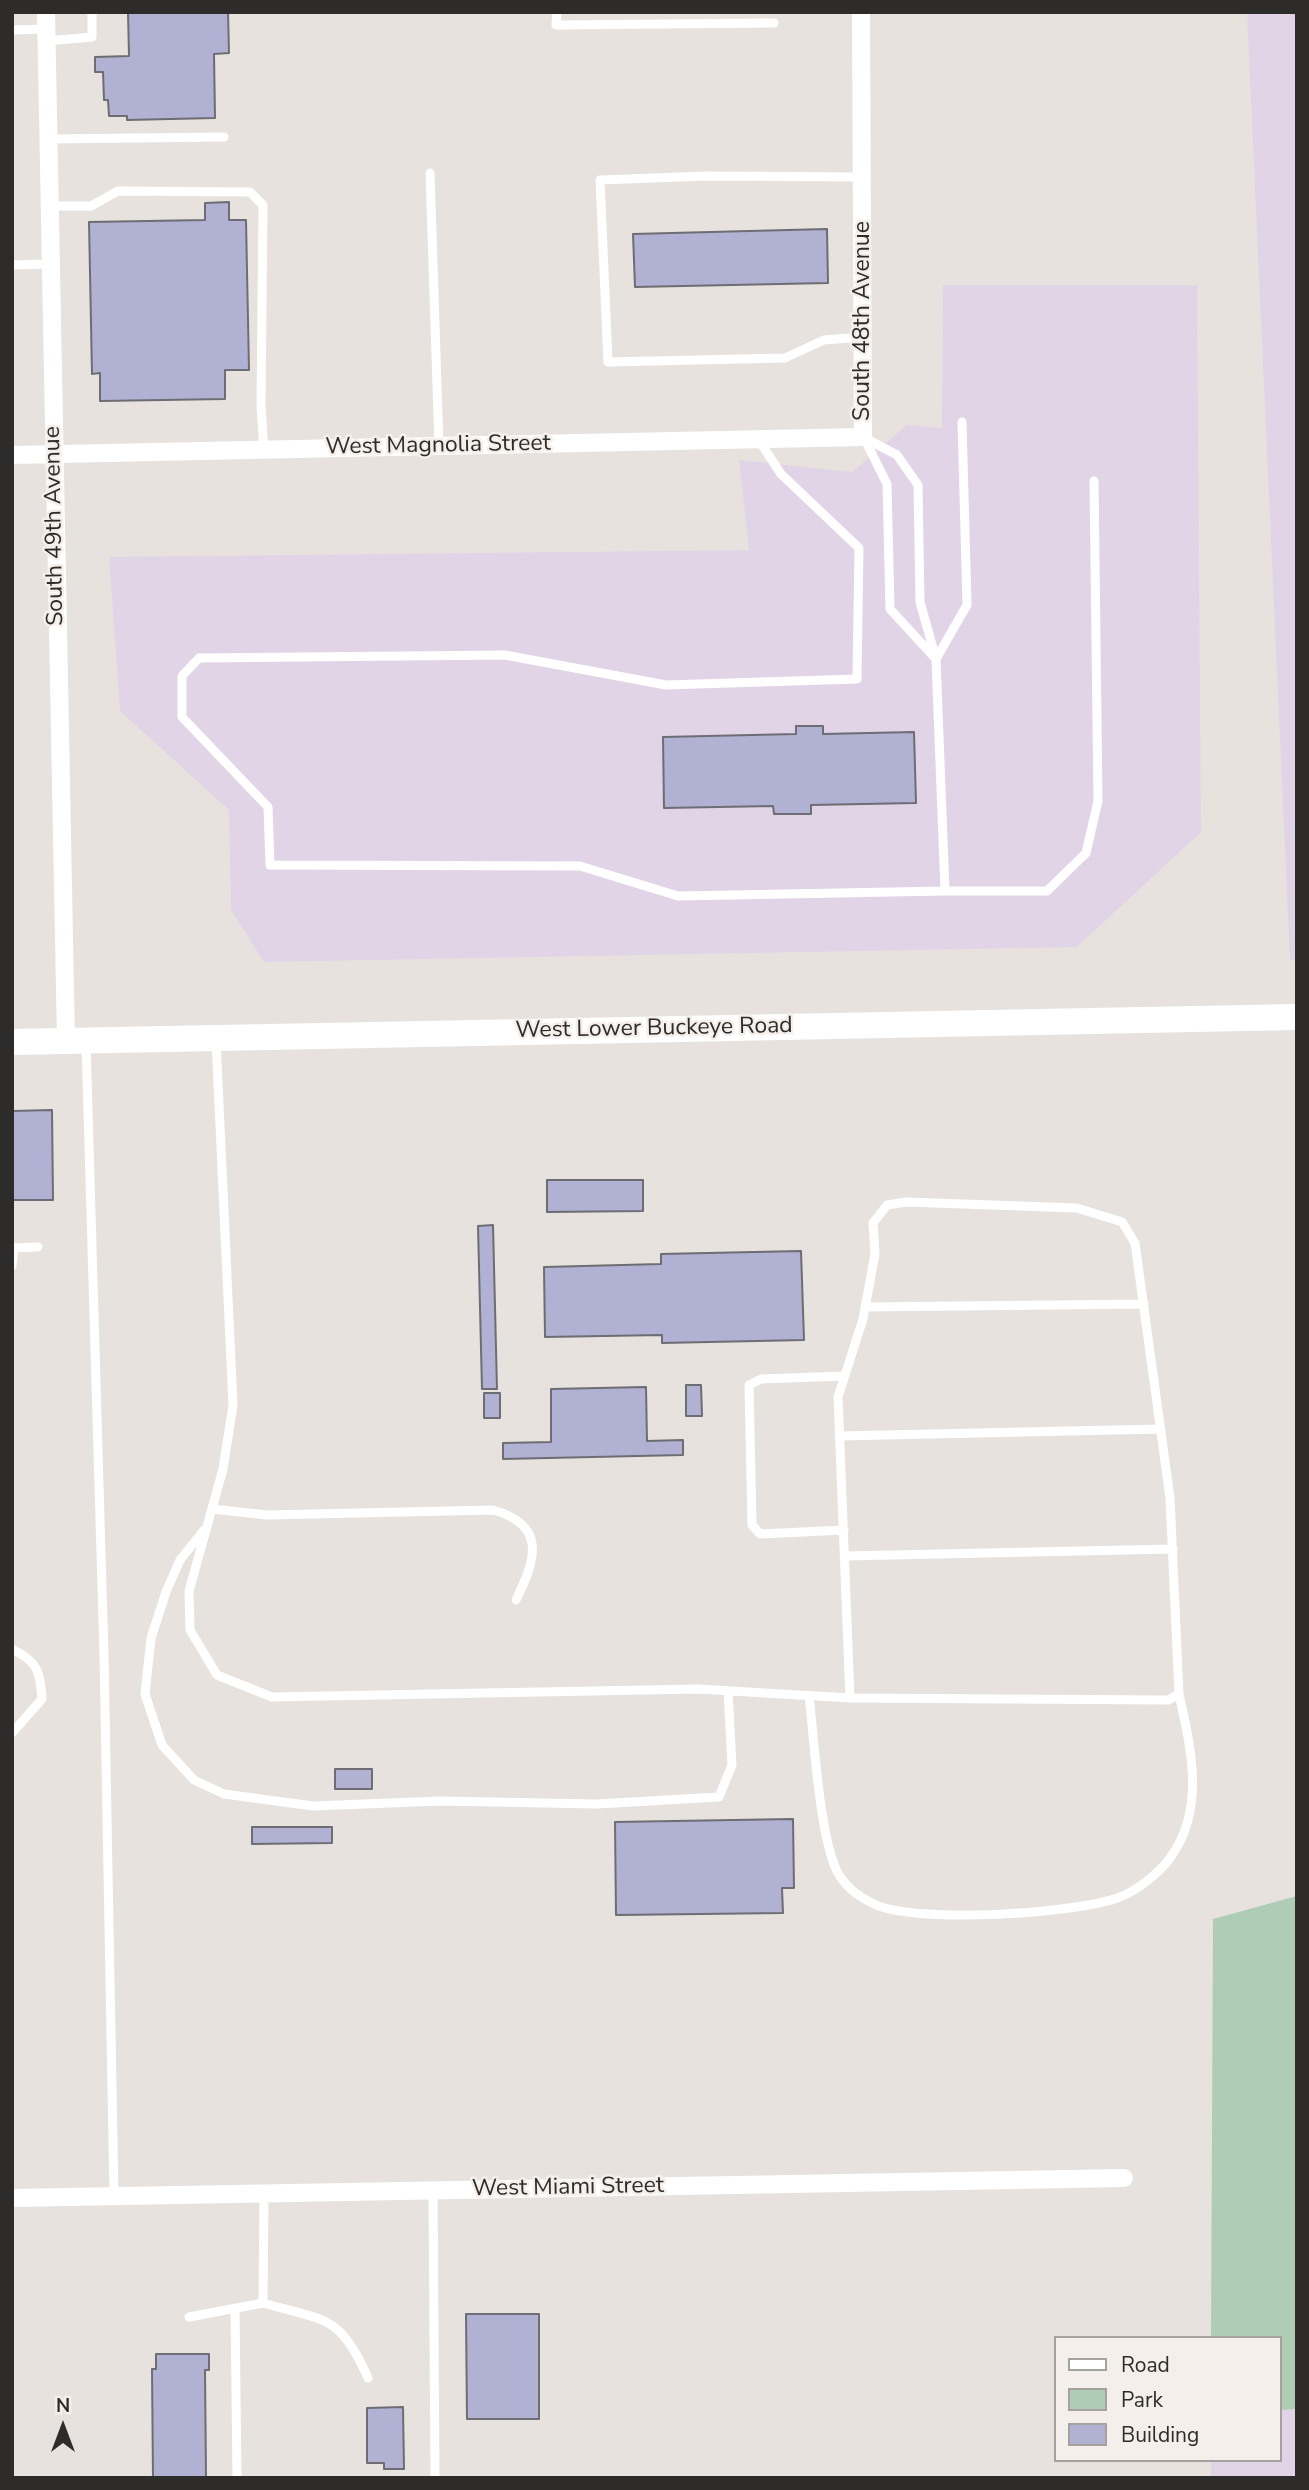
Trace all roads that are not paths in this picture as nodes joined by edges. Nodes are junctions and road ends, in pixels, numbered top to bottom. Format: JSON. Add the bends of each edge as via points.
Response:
{"nodes":[{"id":1,"x":92,"y":12,"type":"edge"},
{"id":2,"x":556,"y":12,"type":"edge"},
{"id":3,"x":861,"y":12,"type":"edge"},
{"id":4,"x":774,"y":23,"type":"dead end"},
{"id":5,"x":47,"y":27,"type":"edge"},
{"id":6,"x":12,"y":30,"type":"edge"},
{"id":7,"x":224,"y":137,"type":"dead end"},
{"id":8,"x":48,"y":139,"type":"junction"},
{"id":9,"x":430,"y":173,"type":"dead end"},
{"id":10,"x":863,"y":177,"type":"junction"},
{"id":11,"x":49,"y":206,"type":"junction"},
{"id":12,"x":50,"y":264,"type":"junction"},
{"id":13,"x":12,"y":265,"type":"edge"},
{"id":14,"x":863,"y":337,"type":"junction"},
{"id":15,"x":962,"y":422,"type":"dead end"},
{"id":16,"x":863,"y":437,"type":"junction"},
{"id":17,"x":758,"y":439,"type":"junction"},
{"id":18,"x":439,"y":446,"type":"junction"},
{"id":19,"x":264,"y":451,"type":"junction"},
{"id":20,"x":53,"y":454,"type":"junction"},
{"id":21,"x":12,"y":455,"type":"edge"},
{"id":22,"x":1094,"y":481,"type":"dead end"},
{"id":23,"x":936,"y":659,"type":"junction"},
{"id":24,"x":945,"y":891,"type":"junction"},
{"id":25,"x":1297,"y":1017,"type":"edge"},
{"id":26,"x":216,"y":1038,"type":"junction"},
{"id":27,"x":76,"y":1041,"type":"junction"},
{"id":28,"x":12,"y":1042,"type":"edge"},
{"id":29,"x":38,"y":1247,"type":"dead end"},
{"id":30,"x":13,"y":1248,"type":"edge"},
{"id":31,"x":12,"y":1266,"type":"edge"},
{"id":32,"x":1144,"y":1304,"type":"junction"},
{"id":33,"x":865,"y":1307,"type":"junction"},
{"id":34,"x":845,"y":1376,"type":"junction"},
{"id":35,"x":1161,"y":1429,"type":"junction"},
{"id":36,"x":839,"y":1436,"type":"junction"},
{"id":37,"x":212,"y":1509,"type":"junction"},
{"id":38,"x":207,"y":1526,"type":"junction"},
{"id":39,"x":844,"y":1530,"type":"junction"},
{"id":40,"x":1173,"y":1549,"type":"junction"},
{"id":41,"x":845,"y":1556,"type":"junction"},
{"id":42,"x":516,"y":1600,"type":"dead end"},
{"id":43,"x":12,"y":1649,"type":"edge"},
{"id":44,"x":728,"y":1691,"type":"junction"},
{"id":45,"x":1179,"y":1694,"type":"junction"},
{"id":46,"x":809,"y":1696,"type":"junction"},
{"id":47,"x":849,"y":1698,"type":"junction"},
{"id":48,"x":12,"y":1733,"type":"edge"},
{"id":49,"x":1124,"y":2178,"type":"dead end"},
{"id":50,"x":433,"y":2190,"type":"junction"},
{"id":51,"x":264,"y":2193,"type":"junction"},
{"id":52,"x":114,"y":2196,"type":"junction"},
{"id":53,"x":12,"y":2198,"type":"edge"},
{"id":54,"x":263,"y":2303,"type":"junction"},
{"id":55,"x":235,"y":2309,"type":"junction"},
{"id":56,"x":189,"y":2317,"type":"dead end"},
{"id":57,"x":368,"y":2378,"type":"dead end"},
{"id":58,"x":237,"y":2478,"type":"edge"},
{"id":59,"x":435,"y":2478,"type":"edge"}],
"edges":[{"from":1,"to":5,"type":"lane","via":[[92,37]]},
{"from":2,"to":4,"type":"lane","via":[[556,25]]},
{"from":3,"to":10,"type":"street","name":"South 48th Avenue"},
{"from":5,"to":6,"type":"lane"},
{"from":5,"to":8,"type":"street","name":"South 49th Avenue"},
{"from":7,"to":8,"type":"lane"},
{"from":8,"to":11,"type":"street","name":"South 49th Avenue"},
{"from":9,"to":18,"type":"lane"},
{"from":10,"to":14,"type":"street","name":"South 48th Avenue"},
{"from":10,"to":14,"type":"lane","via":[[600,180],[608,362],[785,358],[824,340]]},
{"from":11,"to":12,"type":"street","name":"South 49th Avenue"},
{"from":11,"to":19,"type":"lane","via":[[91,206],[118,191],[250,192],[263,205]]},
{"from":12,"to":13,"type":"lane"},
{"from":12,"to":20,"type":"street","name":"South 49th Avenue"},
{"from":14,"to":16,"type":"street","name":"South 48th Avenue"},
{"from":15,"to":23,"type":"lane","via":[[967,604]]},
{"from":16,"to":17,"type":"street","name":"West Magnolia Street"},
{"from":16,"to":23,"type":"lane","via":[[887,484],[890,609]]},
{"from":16,"to":23,"type":"lane","name":"South 48th Avenue","via":[[897,454],[918,485],[920,602]]},
{"from":17,"to":18,"type":"street","name":"West Magnolia Street"},
{"from":17,"to":24,"type":"lane","via":[[781,474],[859,548],[857,679],[666,685],[505,655],[200,658],[182,677],[182,717],[268,807],[270,865],[580,866],[678,895]]},
{"from":18,"to":19,"type":"street","name":"West Magnolia Street"},
{"from":19,"to":20,"type":"street","name":"West Magnolia Street"},
{"from":20,"to":21,"type":"street","name":"West Magnolia Street"},
{"from":20,"to":27,"type":"street","name":"South 49th Avenue"},
{"from":22,"to":24,"type":"lane","via":[[1098,801],[1086,853],[1047,891]]},
{"from":23,"to":24,"type":"lane","name":"South 48th Avenue"},
{"from":25,"to":26,"type":"main road","name":"West Lower Buckeye Road"},
{"from":26,"to":27,"type":"main road","name":"West Lower Buckeye Road"},
{"from":26,"to":37,"type":"lane","via":[[233,1405]]},
{"from":27,"to":28,"type":"main road","name":"West Lower Buckeye Road"},
{"from":27,"to":52,"type":"lane","via":[[104,1654]]},
{"from":29,"to":30,"type":"lane"},
{"from":30,"to":31,"type":"lane"},
{"from":32,"to":33,"type":"lane"},
{"from":32,"to":33,"type":"lane","via":[[1135,1243],[1122,1223],[1077,1208],[906,1202],[887,1205],[873,1223],[875,1254]]},
{"from":32,"to":35,"type":"lane"},
{"from":33,"to":34,"type":"lane"},
{"from":34,"to":36,"type":"lane","via":[[838,1397]]},
{"from":34,"to":39,"type":"lane","via":[[761,1379],[749,1385],[752,1525],[760,1534]]},
{"from":35,"to":36,"type":"lane"},
{"from":35,"to":40,"type":"lane"},
{"from":36,"to":39,"type":"lane"},
{"from":37,"to":38,"type":"lane"},
{"from":37,"to":42,"type":"lane","via":[[267,1515],[493,1510],[512,1515],[527,1531],[534,1555]]},
{"from":38,"to":44,"type":"lane","via":[[189,1591],[190,1630],[216,1675],[272,1698]]},
{"from":38,"to":44,"type":"lane","via":[[180,1560],[166,1592],[151,1638],[145,1694],[162,1745],[194,1780],[224,1794],[313,1806],[441,1801],[597,1804],[719,1797],[732,1765]]},
{"from":39,"to":41,"type":"lane"},
{"from":40,"to":41,"type":"lane"},
{"from":40,"to":45,"type":"lane"},
{"from":41,"to":47,"type":"lane"},
{"from":43,"to":48,"type":"lane","via":[[31,1658],[42,1699]]},
{"from":44,"to":46,"type":"lane"},
{"from":45,"to":46,"type":"lane","via":[[1191,1746],[1191,1801],[1170,1859],[1145,1882],[1122,1896],[1081,1907],[915,1914],[864,1899],[835,1867]]},
{"from":45,"to":47,"type":"lane","via":[[1168,1700]]},
{"from":46,"to":47,"type":"lane"},
{"from":49,"to":50,"type":"street","name":"West Miami Street"},
{"from":50,"to":51,"type":"street","name":"West Miami Street"},
{"from":50,"to":59,"type":"lane"},
{"from":51,"to":52,"type":"street","name":"West Miami Street"},
{"from":51,"to":54,"type":"lane"},
{"from":52,"to":53,"type":"street","name":"West Miami Street"},
{"from":54,"to":55,"type":"lane"},
{"from":54,"to":57,"type":"lane","via":[[335,2323],[356,2349]]},
{"from":55,"to":56,"type":"lane"},
{"from":55,"to":58,"type":"lane"}]}
